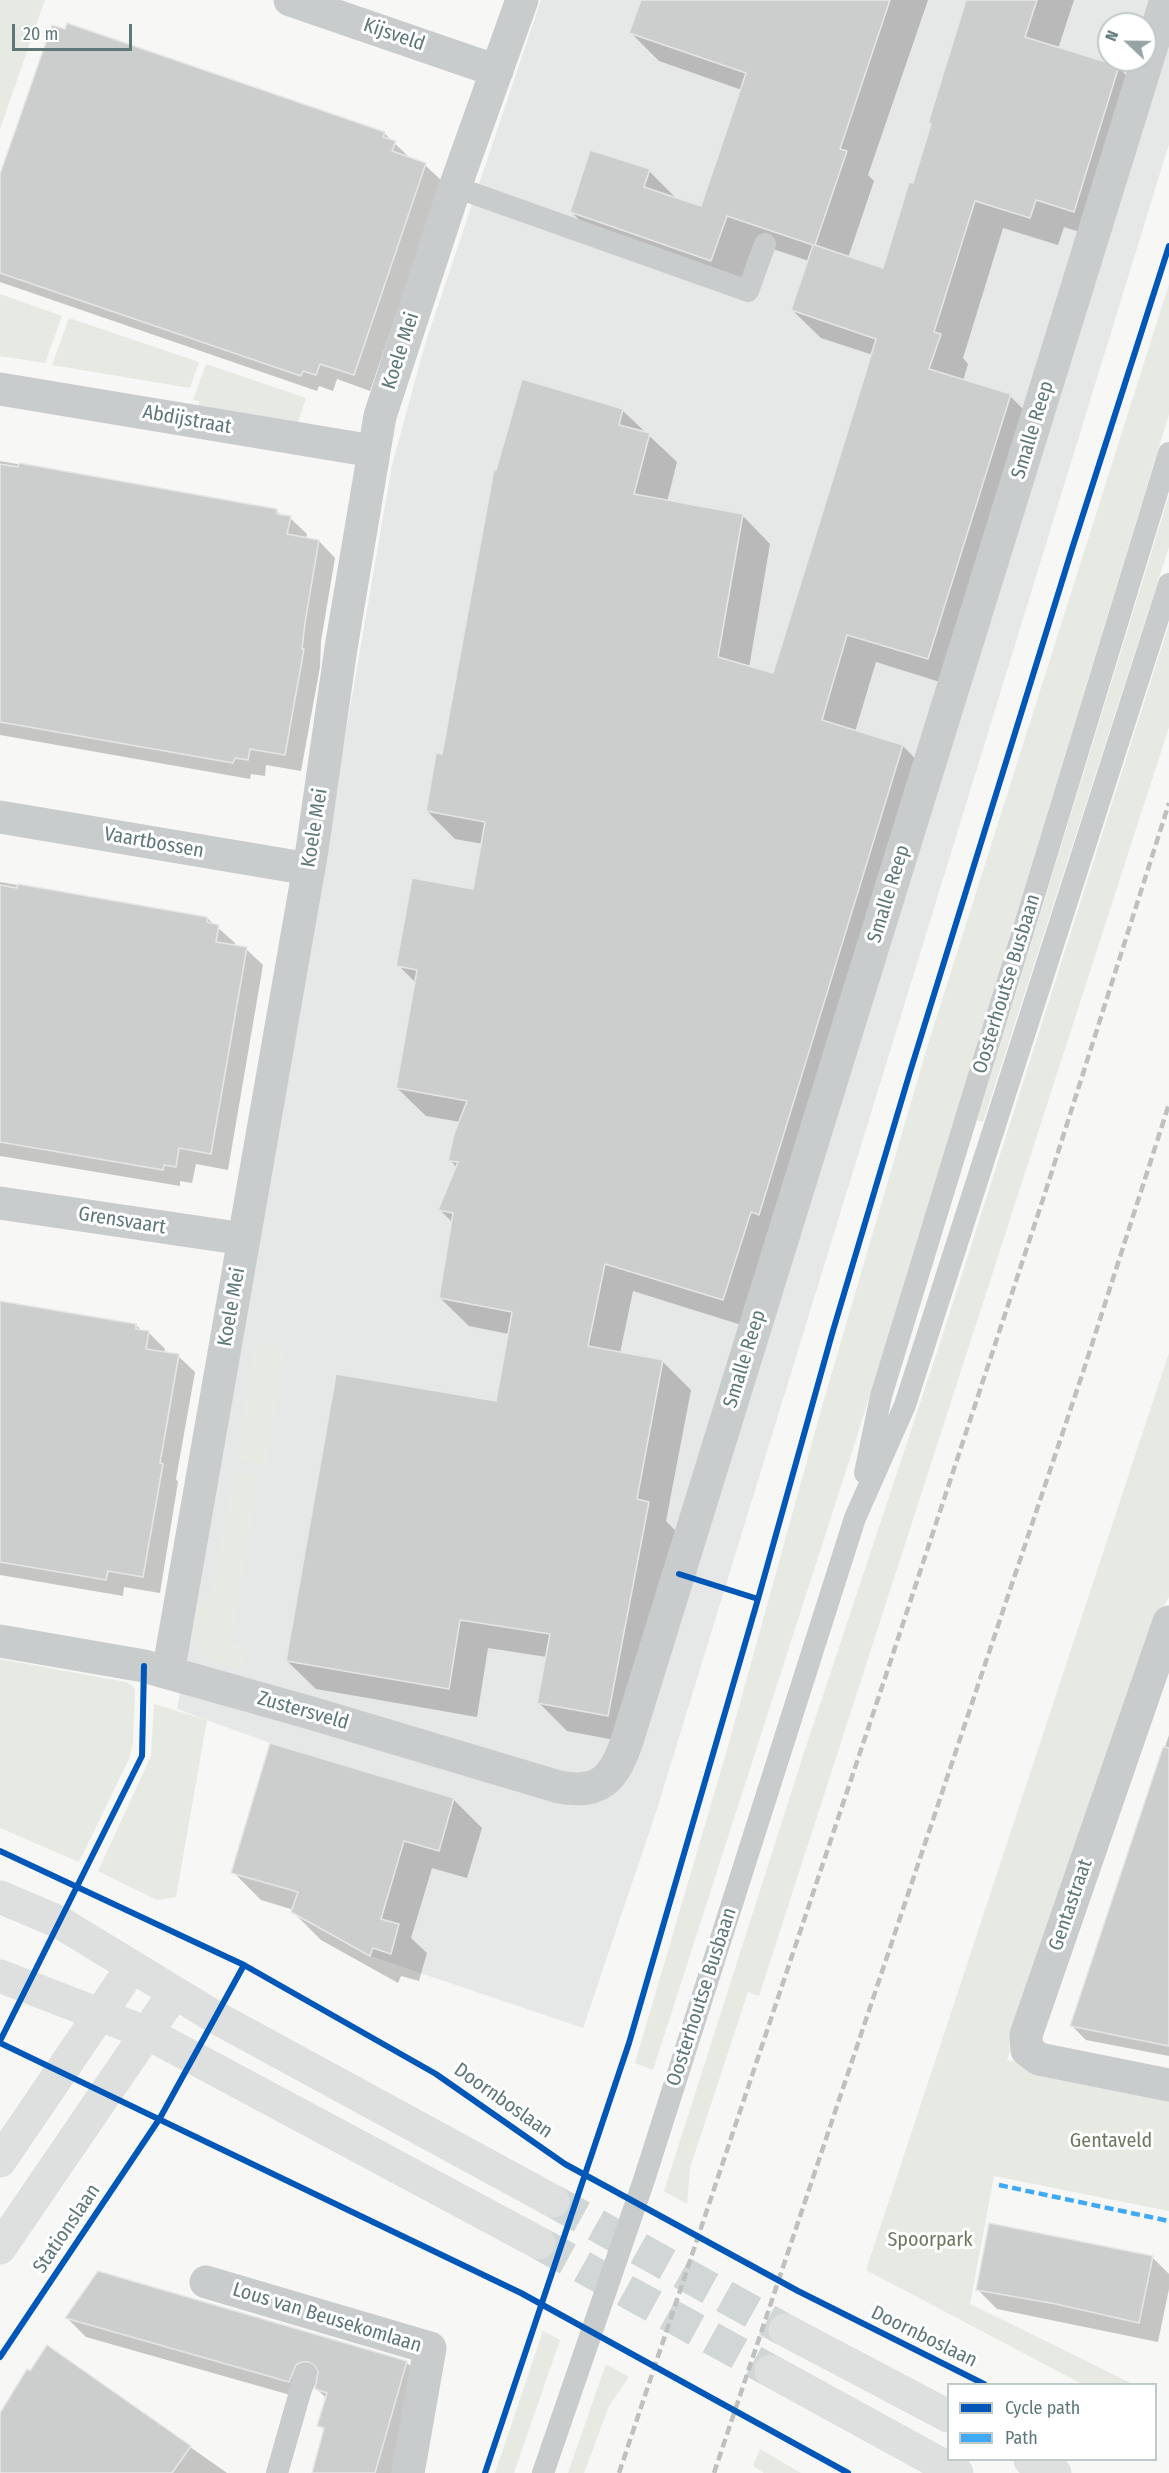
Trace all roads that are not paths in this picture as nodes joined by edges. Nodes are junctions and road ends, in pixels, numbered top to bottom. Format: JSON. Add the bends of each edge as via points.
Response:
{"nodes":[{"id":1,"x":290,"y":0,"type":"edge"},
{"id":2,"x":522,"y":0,"type":"edge"},
{"id":3,"x":1166,"y":0,"type":"edge"},
{"id":4,"x":497,"y":70,"type":"junction"},
{"id":5,"x":455,"y":187,"type":"junction"},
{"id":6,"x":765,"y":244,"type":"dead end"},
{"id":7,"x":0,"y":388,"type":"edge"},
{"id":8,"x":373,"y":451,"type":"junction"},
{"id":9,"x":1169,"y":453,"type":"edge"},
{"id":10,"x":1169,"y":584,"type":"edge"},
{"id":11,"x":0,"y":817,"type":"edge"},
{"id":12,"x":309,"y":869,"type":"junction"},
{"id":13,"x":0,"y":1203,"type":"edge"},
{"id":14,"x":244,"y":1239,"type":"junction"},
{"id":15,"x":855,"y":1518,"type":"junction"},
{"id":16,"x":1169,"y":1622,"type":"edge"},
{"id":17,"x":0,"y":1641,"type":"edge"},
{"id":18,"x":168,"y":1673,"type":"junction"},
{"id":19,"x":603,"y":1784,"type":"joint"},
{"id":20,"x":0,"y":1897,"type":"edge"},
{"id":21,"x":132,"y":1967,"type":"junction"},
{"id":22,"x":0,"y":1976,"type":"edge"},
{"id":23,"x":174,"y":1993,"type":"junction"},
{"id":24,"x":99,"y":2016,"type":"junction"},
{"id":25,"x":147,"y":2033,"type":"junction"},
{"id":26,"x":1169,"y":2085,"type":"edge"},
{"id":27,"x":0,"y":2161,"type":"edge"},
{"id":28,"x":553,"y":2201,"type":"tunnel mouth"},
{"id":29,"x":538,"y":2243,"type":"tunnel mouth"},
{"id":30,"x":0,"y":2248,"type":"edge"},
{"id":31,"x":206,"y":2282,"type":"dead end"},
{"id":32,"x":785,"y":2330,"type":"tunnel mouth"},
{"id":33,"x":771,"y":2371,"type":"tunnel mouth"},
{"id":34,"x":304,"y":2375,"type":"dead end"},
{"id":35,"x":947,"y":2415,"type":"edge"},
{"id":36,"x":1032,"y":2461,"type":"edge"},
{"id":37,"x":277,"y":2473,"type":"edge"},
{"id":38,"x":408,"y":2473,"type":"edge"},
{"id":39,"x":543,"y":2473,"type":"edge"},
{"id":40,"x":957,"y":2473,"type":"edge"},
{"id":41,"x":1055,"y":2473,"type":"edge"}],
"edges":[{"from":1,"to":4,"type":"street","name":"Kijsveld"},
{"from":2,"to":4,"type":"street","name":"Koele Mei"},
{"from":3,"to":19,"type":"street","name":"Smalle Reep","via":[[627,1741]]},
{"from":4,"to":5,"type":"street","name":"Koele Mei"},
{"from":5,"to":6,"type":"lane","via":[[748,291]]},
{"from":5,"to":8,"type":"street","name":"Koele Mei","via":[[380,416]]},
{"from":7,"to":8,"type":"street","name":"Abdijstraat"},
{"from":8,"to":12,"type":"street","name":"Koele Mei"},
{"from":9,"to":15,"type":"lane","name":"Oosterhoutse Busbaan","via":[[881,1396]]},
{"from":10,"to":15,"type":"lane","name":"Oosterhoutse Busbaan","via":[[905,1405]]},
{"from":11,"to":12,"type":"street","name":"Vaartbossen"},
{"from":12,"to":14,"type":"street","name":"Koele Mei"},
{"from":13,"to":14,"type":"street","name":"Grensvaart"},
{"from":14,"to":18,"type":"street","name":"Koele Mei"},
{"from":15,"to":39,"type":"lane","name":"Oosterhoutse Busbaan","via":[[644,2180]]},
{"from":16,"to":26,"type":"street","name":"Gentastraat","via":[[1026,2035],[1028,2050],[1039,2059]]},
{"from":17,"to":18,"type":"street","name":"Zustersveld"},
{"from":18,"to":19,"type":"street","name":"Zustersveld","via":[[545,1783],[572,1789]]},
{"from":20,"to":21,"type":"main road","via":[[59,1922]]},
{"from":21,"to":23,"type":"main road"},
{"from":21,"to":24,"type":"main road"},
{"from":22,"to":24,"type":"main road"},
{"from":23,"to":25,"type":"main road"},
{"from":23,"to":28,"type":"main road"},
{"from":24,"to":25,"type":"main road"},
{"from":24,"to":27,"type":"main road"},
{"from":25,"to":29,"type":"main road"},
{"from":25,"to":30,"type":"main road"},
{"from":31,"to":38,"type":"street","name":"Lous van Beusekomlaan","via":[[430,2348]]},
{"from":32,"to":35,"type":"main road"},
{"from":33,"to":40,"type":"main road"},
{"from":34,"to":37,"type":"lane"},
{"from":36,"to":41,"type":"main road"}]}
